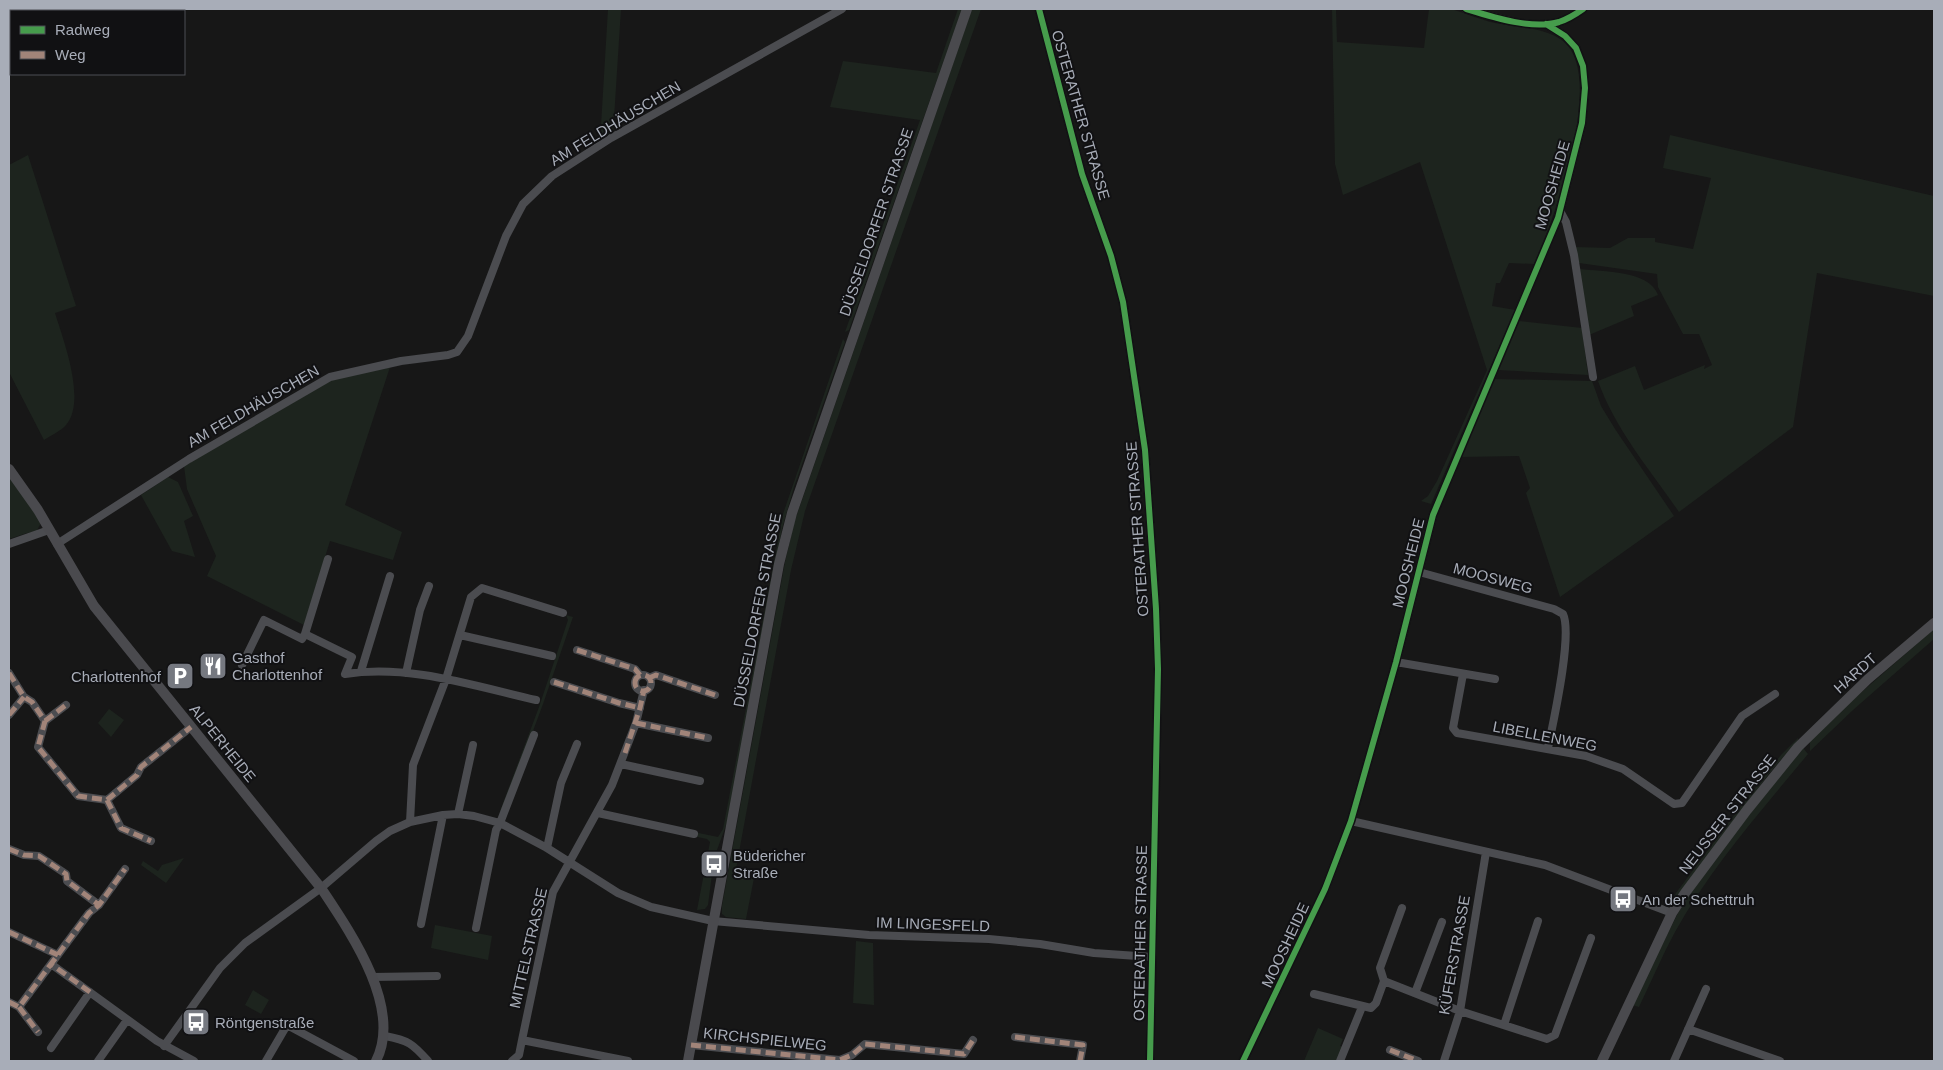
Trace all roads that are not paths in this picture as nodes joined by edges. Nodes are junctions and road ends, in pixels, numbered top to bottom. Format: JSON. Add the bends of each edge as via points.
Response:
{"nodes":[{"id":1,"x":842,"y":9,"type":"edge"},
{"id":2,"x":967,"y":9,"type":"edge"},
{"id":3,"x":1040,"y":9,"type":"edge"},
{"id":4,"x":1466,"y":9,"type":"edge"},
{"id":5,"x":1583,"y":9,"type":"edge"},
{"id":6,"x":1546,"y":24,"type":"junction"},
{"id":7,"x":1560,"y":211,"type":"junction"},
{"id":8,"x":1593,"y":377,"type":"dead end"},
{"id":9,"x":9,"y":469,"type":"edge"},
{"id":10,"x":49,"y":530,"type":"junction"},
{"id":11,"x":9,"y":544,"type":"edge"},
{"id":12,"x":57,"y":544,"type":"junction"},
{"id":13,"x":328,"y":559,"type":"dead end"},
{"id":14,"x":1419,"y":572,"type":"junction"},
{"id":15,"x":390,"y":576,"type":"dead end"},
{"id":16,"x":429,"y":586,"type":"dead end"},
{"id":17,"x":563,"y":612,"type":"dead end"},
{"id":18,"x":1934,"y":623,"type":"edge"},
{"id":19,"x":304,"y":634,"type":"junction"},
{"id":20,"x":460,"y":635,"type":"junction"},
{"id":21,"x":577,"y":650,"type":"dead end"},
{"id":22,"x":552,"y":656,"type":"dead end"},
{"id":23,"x":1396,"y":662,"type":"junction"},
{"id":24,"x":242,"y":665,"type":"dead end"},
{"id":25,"x":361,"y":671,"type":"junction"},
{"id":26,"x":406,"y":672,"type":"junction"},
{"id":27,"x":9,"y":673,"type":"edge"},
{"id":28,"x":1463,"y":674,"type":"junction"},
{"id":29,"x":640,"y":675,"type":"junction"},
{"id":30,"x":649,"y":678,"type":"junction"},
{"id":31,"x":446,"y":679,"type":"junction"},
{"id":32,"x":1494,"y":679,"type":"dead end"},
{"id":33,"x":554,"y":682,"type":"dead end"},
{"id":34,"x":644,"y":690,"type":"junction"},
{"id":35,"x":1775,"y":694,"type":"dead end"},
{"id":36,"x":715,"y":695,"type":"dead end"},
{"id":37,"x":24,"y":697,"type":"junction"},
{"id":38,"x":536,"y":700,"type":"dead end"},
{"id":39,"x":66,"y":705,"type":"dead end"},
{"id":40,"x":640,"y":708,"type":"junction"},
{"id":41,"x":9,"y":716,"type":"edge"},
{"id":42,"x":45,"y":721,"type":"junction"},
{"id":43,"x":636,"y":723,"type":"junction"},
{"id":44,"x":191,"y":727,"type":"junction"},
{"id":45,"x":534,"y":735,"type":"dead end"},
{"id":46,"x":708,"y":738,"type":"dead end"},
{"id":47,"x":473,"y":744,"type":"dead end"},
{"id":48,"x":577,"y":744,"type":"dead end"},
{"id":49,"x":1798,"y":747,"type":"joint"},
{"id":50,"x":1548,"y":748,"type":"junction"},
{"id":51,"x":621,"y":764,"type":"junction"},
{"id":52,"x":700,"y":781,"type":"dead end"},
{"id":53,"x":107,"y":800,"type":"junction"},
{"id":54,"x":598,"y":813,"type":"junction"},
{"id":55,"x":458,"y":814,"type":"junction"},
{"id":56,"x":443,"y":815,"type":"junction"},
{"id":57,"x":1351,"y":821,"type":"junction"},
{"id":58,"x":410,"y":822,"type":"junction"},
{"id":59,"x":500,"y":823,"type":"junction"},
{"id":60,"x":694,"y":834,"type":"dead end"},
{"id":61,"x":151,"y":841,"type":"dead end"},
{"id":62,"x":547,"y":848,"type":"junction"},
{"id":63,"x":9,"y":849,"type":"edge"},
{"id":64,"x":1486,"y":852,"type":"junction"},
{"id":65,"x":568,"y":861,"type":"junction"},
{"id":66,"x":125,"y":869,"type":"dead end"},
{"id":67,"x":322,"y":888,"type":"junction"},
{"id":68,"x":99,"y":905,"type":"junction"},
{"id":69,"x":1402,"y":908,"type":"dead end"},
{"id":70,"x":1672,"y":913,"type":"junction"},
{"id":71,"x":714,"y":921,"type":"junction"},
{"id":72,"x":1538,"y":921,"type":"dead end"},
{"id":73,"x":1442,"y":922,"type":"dead end"},
{"id":74,"x":422,"y":924,"type":"dead end"},
{"id":75,"x":476,"y":928,"type":"dead end"},
{"id":76,"x":9,"y":932,"type":"edge"},
{"id":77,"x":1591,"y":938,"type":"dead end"},
{"id":78,"x":58,"y":955,"type":"junction"},
{"id":79,"x":1152,"y":957,"type":"junction"},
{"id":80,"x":51,"y":964,"type":"junction"},
{"id":81,"x":438,"y":976,"type":"dead end"},
{"id":82,"x":372,"y":978,"type":"junction"},
{"id":83,"x":1384,"y":980,"type":"junction"},
{"id":84,"x":1706,"y":989,"type":"dead end"},
{"id":85,"x":90,"y":992,"type":"junction"},
{"id":86,"x":1415,"y":993,"type":"junction"},
{"id":87,"x":1314,"y":994,"type":"dead end"},
{"id":88,"x":9,"y":1002,"type":"edge"},
{"id":89,"x":19,"y":1006,"type":"junction"},
{"id":90,"x":1362,"y":1007,"type":"junction"},
{"id":91,"x":1460,"y":1010,"type":"junction"},
{"id":92,"x":127,"y":1020,"type":"junction"},
{"id":93,"x":1504,"y":1025,"type":"junction"},
{"id":94,"x":1688,"y":1029,"type":"junction"},
{"id":95,"x":38,"y":1032,"type":"dead end"},
{"id":96,"x":385,"y":1036,"type":"junction"},
{"id":97,"x":1015,"y":1037,"type":"dead end"},
{"id":98,"x":522,"y":1040,"type":"junction"},
{"id":99,"x":973,"y":1040,"type":"dead end"},
{"id":100,"x":691,"y":1044,"type":"junction"},
{"id":101,"x":164,"y":1046,"type":"junction"},
{"id":102,"x":51,"y":1048,"type":"dead end"},
{"id":103,"x":1390,"y":1050,"type":"dead end"},
{"id":104,"x":98,"y":1061,"type":"edge"},
{"id":105,"x":194,"y":1061,"type":"edge"},
{"id":106,"x":266,"y":1061,"type":"edge"},
{"id":107,"x":354,"y":1061,"type":"edge"},
{"id":108,"x":376,"y":1061,"type":"edge"},
{"id":109,"x":428,"y":1061,"type":"edge"},
{"id":110,"x":512,"y":1061,"type":"edge"},
{"id":111,"x":628,"y":1061,"type":"edge"},
{"id":112,"x":688,"y":1061,"type":"edge"},
{"id":113,"x":1080,"y":1061,"type":"edge"},
{"id":114,"x":1150,"y":1061,"type":"edge"},
{"id":115,"x":1243,"y":1061,"type":"edge"},
{"id":116,"x":1340,"y":1061,"type":"edge"},
{"id":117,"x":1418,"y":1061,"type":"edge"},
{"id":118,"x":1444,"y":1061,"type":"edge"},
{"id":119,"x":1602,"y":1061,"type":"edge"},
{"id":120,"x":1674,"y":1061,"type":"edge"},
{"id":121,"x":1780,"y":1061,"type":"edge"}],
"edges":[{"from":1,"to":12,"type":"street","name":"AM FELDHÄUSCHEN","via":[[611,138],[552,176],[523,204],[506,236],[468,336],[457,352],[330,377],[189,459]]},
{"from":2,"to":71,"type":"street","name":"DÜSSELDORFER STRASSE","via":[[792,513]]},
{"from":3,"to":79,"type":"street","name":"OSTERATHER STRASSE","via":[[1082,174],[1121,290],[1143,432],[1158,669]]},
{"from":4,"to":6,"type":"street","name":"MOOSHEIDE","via":[[1507,20]]},
{"from":5,"to":6,"type":"street","name":"MOOSHEIDE","via":[[1567,19]]},
{"from":6,"to":7,"type":"street","name":"MOOSHEIDE","via":[[1576,48],[1585,79],[1582,124]]},
{"from":7,"to":8,"type":"street","name":"MOOSHEIDE","via":[[1574,255]]},
{"from":7,"to":14,"type":"street","name":"MOOSHEIDE","via":[[1433,515]]},
{"from":9,"to":10,"type":"street","name":"ALPERHEIDE"},
{"from":10,"to":11,"type":"street"},
{"from":10,"to":12,"type":"street","name":"ALPERHEIDE"},
{"from":12,"to":44,"type":"street","name":"ALPERHEIDE","via":[[94,606]]},
{"from":13,"to":19,"type":"street"},
{"from":14,"to":23,"type":"street","name":"MOOSHEIDE"},
{"from":14,"to":50,"type":"street","name":"MOOSWEG","via":[[1560,612],[1565,620],[1565,634]]},
{"from":15,"to":25,"type":"street"},
{"from":16,"to":26,"type":"street"},
{"from":17,"to":20,"type":"street","via":[[482,588],[471,597]]},
{"from":18,"to":49,"type":"street","name":"HARDT"},
{"from":19,"to":24,"type":"street","via":[[302,639],[264,620]]},
{"from":19,"to":25,"type":"street","via":[[352,658],[345,674]]},
{"from":20,"to":22,"type":"street"},
{"from":20,"to":31,"type":"street"},
{"from":21,"to":29,"type":"street","via":[[635,669]]},
{"from":23,"to":28,"type":"street"},
{"from":23,"to":57,"type":"street","name":"MOOSHEIDE"},
{"from":25,"to":26,"type":"street"},
{"from":26,"to":31,"type":"street"},
{"from":27,"to":37,"type":"street"},
{"from":28,"to":32,"type":"street"},
{"from":28,"to":50,"type":"street","name":"LIBELLENWEG","via":[[1453,728],[1457,733]]},
{"from":29,"to":30,"type":"street"},
{"from":29,"to":34,"type":"street","name":"MITTELSTRASSE","via":[[635,685]]},
{"from":30,"to":34,"type":"street","name":"MITTELSTRASSE","via":[[650,685]]},
{"from":30,"to":36,"type":"street","via":[[656,675]]},
{"from":31,"to":38,"type":"street"},
{"from":31,"to":58,"type":"street","via":[[413,765]]},
{"from":33,"to":40,"type":"street"},
{"from":34,"to":40,"type":"street","name":"MITTELSTRASSE"},
{"from":35,"to":50,"type":"street","name":"LIBELLENWEG","via":[[1742,716],[1682,803],[1674,804],[1623,768]]},
{"from":37,"to":41,"type":"street"},
{"from":37,"to":42,"type":"street","via":[[32,702]]},
{"from":39,"to":42,"type":"street"},
{"from":40,"to":43,"type":"street","name":"MITTELSTRASSE"},
{"from":42,"to":53,"type":"street","via":[[38,747],[78,796]]},
{"from":43,"to":46,"type":"street"},
{"from":43,"to":51,"type":"street","name":"MITTELSTRASSE"},
{"from":44,"to":53,"type":"street","via":[[141,767],[137,775]]},
{"from":44,"to":67,"type":"street","name":"ALPERHEIDE"},
{"from":45,"to":59,"type":"street"},
{"from":47,"to":55,"type":"street"},
{"from":48,"to":62,"type":"street","via":[[561,782]]},
{"from":49,"to":70,"type":"street","name":"NEUSSER STRASSE","via":[[1747,810]]},
{"from":51,"to":52,"type":"street"},
{"from":51,"to":54,"type":"street","name":"MITTELSTRASSE"},
{"from":53,"to":61,"type":"street","via":[[121,828]]},
{"from":54,"to":60,"type":"street"},
{"from":54,"to":65,"type":"street","name":"MITTELSTRASSE"},
{"from":55,"to":56,"type":"street"},
{"from":55,"to":59,"type":"street"},
{"from":56,"to":58,"type":"street"},
{"from":56,"to":74,"type":"street"},
{"from":57,"to":64,"type":"street"},
{"from":57,"to":115,"type":"street","name":"MOOSHEIDE","via":[[1325,888]]},
{"from":58,"to":67,"type":"street","via":[[376,841]]},
{"from":59,"to":62,"type":"street"},
{"from":59,"to":75,"type":"street"},
{"from":62,"to":65,"type":"street"},
{"from":63,"to":68,"type":"street","via":[[39,856],[66,874],[67,881]]},
{"from":64,"to":70,"type":"street","via":[[1545,865]]},
{"from":64,"to":91,"type":"street","name":"KÜFERSTRASSE"},
{"from":65,"to":71,"type":"street","via":[[618,893],[651,907]]},
{"from":65,"to":98,"type":"street","name":"MITTELSTRASSE","via":[[553,892]]},
{"from":66,"to":68,"type":"street"},
{"from":67,"to":82,"type":"street","name":"ALPERHEIDE","via":[[348,929]]},
{"from":67,"to":101,"type":"street","via":[[264,928],[233,955]]},
{"from":68,"to":78,"type":"street","via":[[89,913]]},
{"from":69,"to":83,"type":"street","via":[[1380,968]]},
{"from":70,"to":119,"type":"street","name":"NEUSSER STRASSE"},
{"from":71,"to":79,"type":"street","name":"IM LINGESFELD","via":[[869,936],[989,939]]},
{"from":71,"to":100,"type":"street","name":"DÜSSELDORFER STRASSE"},
{"from":72,"to":93,"type":"street"},
{"from":73,"to":86,"type":"street"},
{"from":76,"to":78,"type":"street"},
{"from":77,"to":93,"type":"street","via":[[1555,1034],[1547,1039]]},
{"from":78,"to":80,"type":"street"},
{"from":79,"to":114,"type":"street","name":"OSTERATHER STRASSE"},
{"from":80,"to":85,"type":"street"},
{"from":80,"to":89,"type":"street"},
{"from":81,"to":82,"type":"street"},
{"from":82,"to":96,"type":"street","name":"ALPERHEIDE","via":[[382,1004]]},
{"from":83,"to":86,"type":"street"},
{"from":83,"to":90,"type":"street","via":[[1376,1002],[1371,1008]]},
{"from":84,"to":94,"type":"street"},
{"from":85,"to":92,"type":"street"},
{"from":85,"to":102,"type":"street"},
{"from":86,"to":91,"type":"street"},
{"from":87,"to":90,"type":"street"},
{"from":88,"to":89,"type":"street"},
{"from":89,"to":95,"type":"street"},
{"from":90,"to":116,"type":"street"},
{"from":91,"to":93,"type":"street"},
{"from":91,"to":118,"type":"street","name":"KÜFERSTRASSE"},
{"from":92,"to":101,"type":"street"},
{"from":92,"to":104,"type":"street"},
{"from":94,"to":120,"type":"street"},
{"from":94,"to":121,"type":"street"},
{"from":96,"to":108,"type":"street"},
{"from":96,"to":109,"type":"street","via":[[404,1039]]},
{"from":97,"to":113,"type":"street","via":[[1083,1045]]},
{"from":98,"to":110,"type":"street","name":"MITTELSTRASSE","via":[[519,1056]]},
{"from":98,"to":111,"type":"street"},
{"from":99,"to":100,"type":"street","name":"KIRCHSPIELWEG","via":[[964,1054],[865,1044],[840,1060]]},
{"from":100,"to":112,"type":"street","name":"DÜSSELDORFER STRASSE"},
{"from":101,"to":105,"type":"street"},
{"from":103,"to":117,"type":"street"},
{"from":106,"to":107,"type":"street","via":[[287,1025]]}]}
